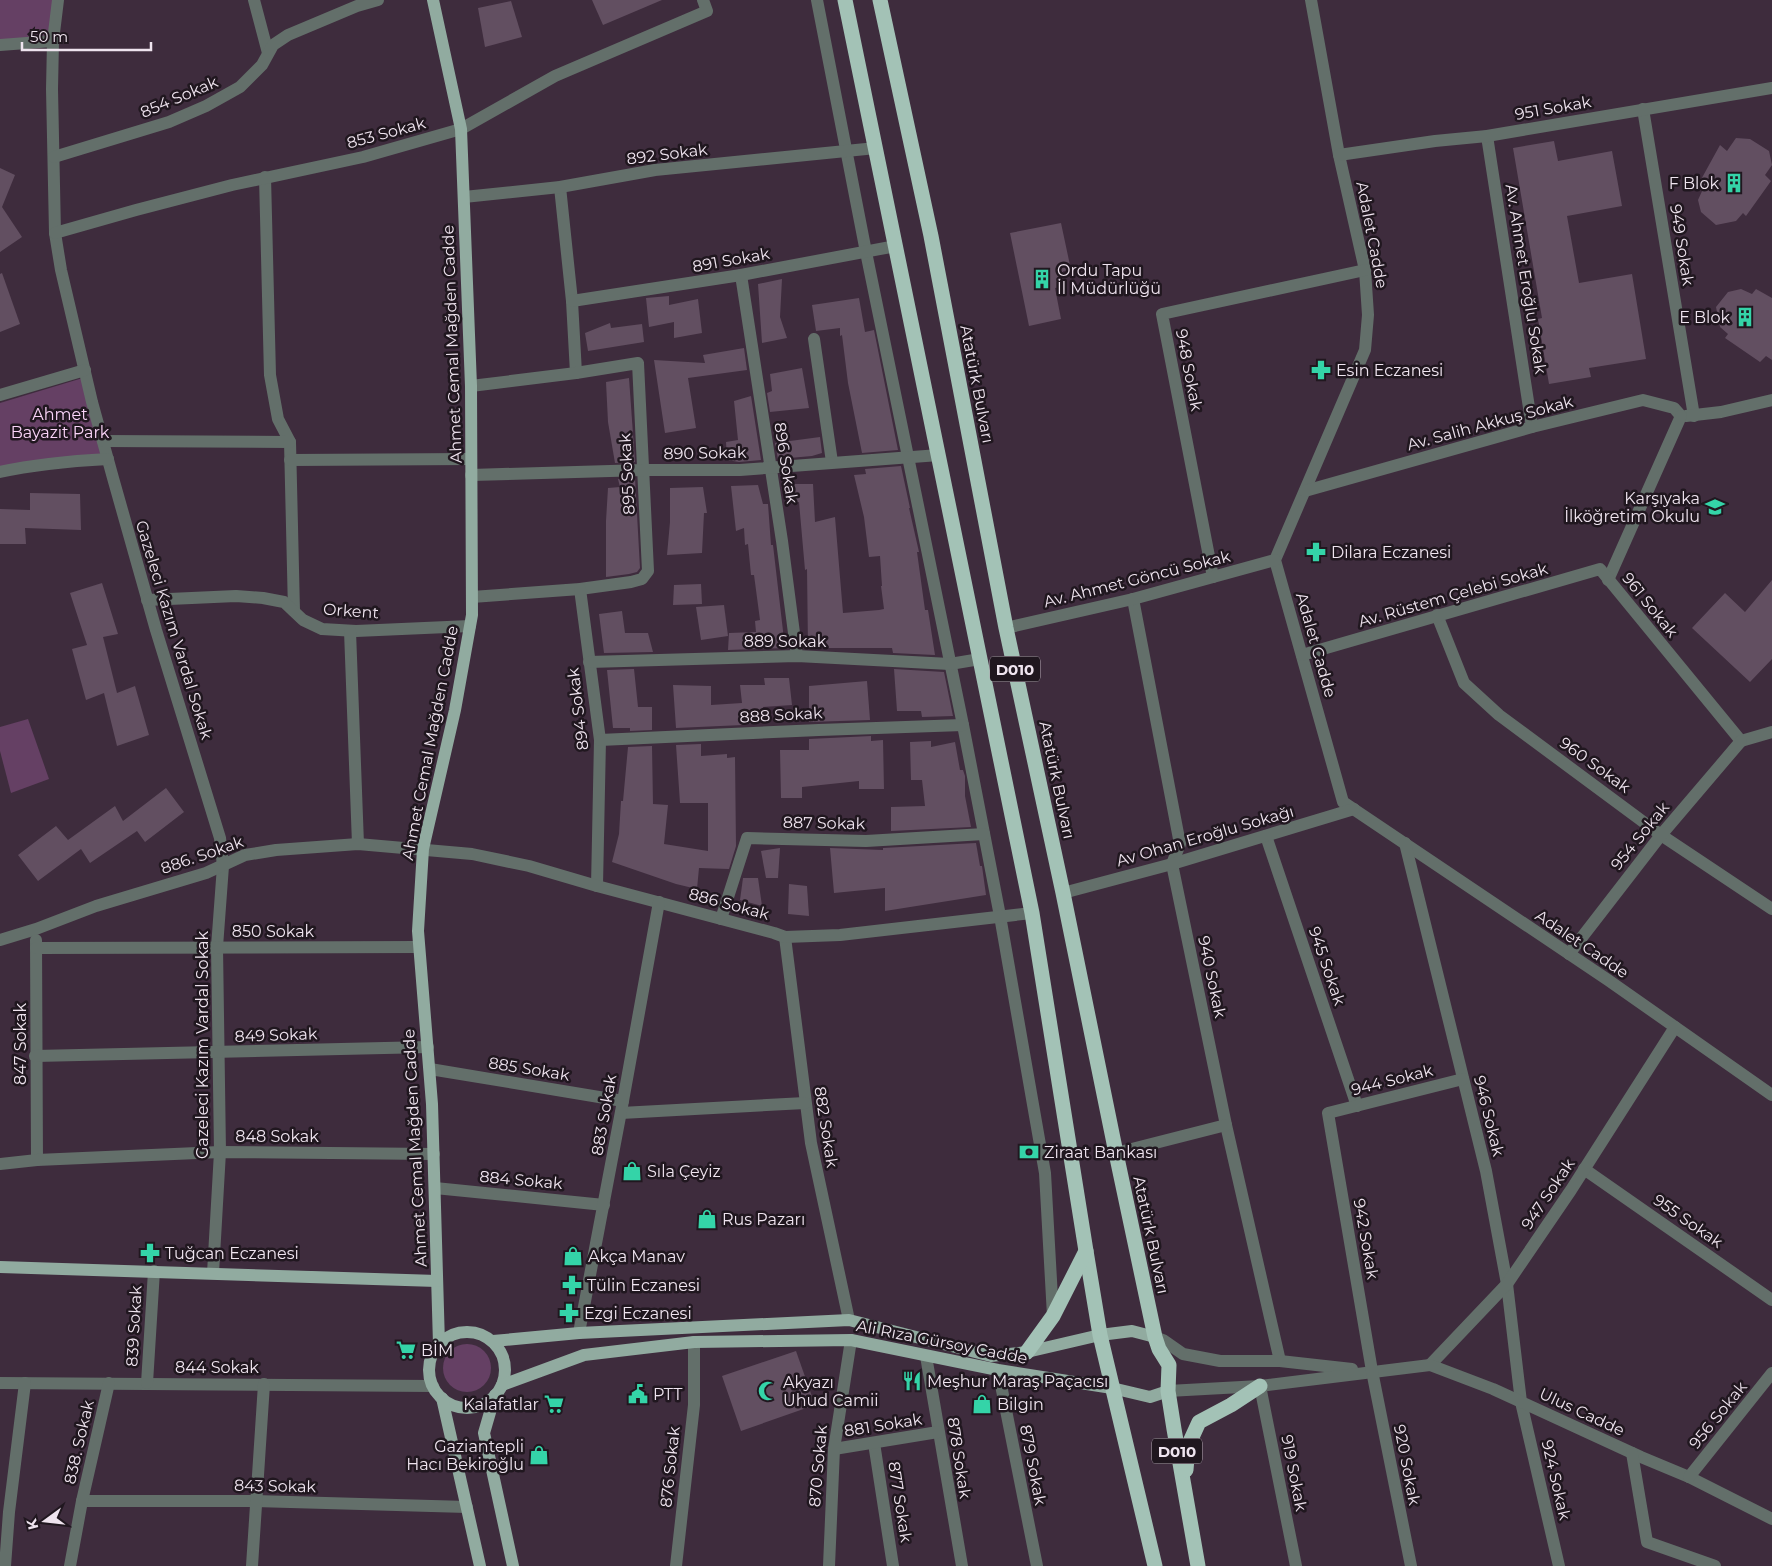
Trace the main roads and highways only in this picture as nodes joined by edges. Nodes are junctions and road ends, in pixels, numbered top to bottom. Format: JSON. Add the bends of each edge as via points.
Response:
{"nodes":[{"id":1,"x":433,"y":0,"type":"edge"},
{"id":2,"x":845,"y":0,"type":"edge"},
{"id":3,"x":880,"y":0,"type":"edge"},
{"id":4,"x":1086,"y":1251,"type":"junction"},
{"id":5,"x":0,"y":1267,"type":"edge"},
{"id":6,"x":437,"y":1280,"type":"junction"},
{"id":7,"x":1100,"y":1334,"type":"junction"},
{"id":8,"x":1156,"y":1337,"type":"junction"},
{"id":9,"x":492,"y":1342,"type":"junction"},
{"id":10,"x":439,"y":1344,"type":"junction"},
{"id":11,"x":1027,"y":1352,"type":"junction"},
{"id":12,"x":1260,"y":1386,"type":"road end"},
{"id":13,"x":1112,"y":1388,"type":"junction"},
{"id":14,"x":498,"y":1390,"type":"junction"},
{"id":15,"x":1168,"y":1391,"type":"junction"},
{"id":16,"x":442,"y":1398,"type":"junction"},
{"id":17,"x":1184,"y":1492,"type":"junction"},
{"id":18,"x":480,"y":1566,"type":"edge"},
{"id":19,"x":513,"y":1566,"type":"edge"},
{"id":20,"x":1155,"y":1566,"type":"edge"},
{"id":21,"x":1198,"y":1566,"type":"edge"}],
"edges":[{"from":1,"to":6,"type":"main road","name":"Ahmet Cemal Mağden Cadde","via":[[461,129],[472,386],[470,626],[455,710],[423,849],[418,931],[430,1069]]},
{"from":2,"to":4,"type":"highway","number":"D010","via":[[1032,913]]},
{"from":3,"to":8,"type":"highway","name":"Atatürk Bulvarı","number":"D010","via":[[931,236],[1006,628]]},
{"from":4,"to":7,"type":"highway","number":"D010"},
{"from":4,"to":11,"type":"highway","via":[[1053,1316]]},
{"from":5,"to":6,"type":"main road"},
{"from":6,"to":10,"type":"main road","name":"Ahmet Cemal Mağden Cadde"},
{"from":7,"to":8,"type":"main road","name":"Ali Rıza Gürsoy Cadde","via":[[1132,1331]]},
{"from":7,"to":11,"type":"main road","name":"Ali Rıza Gürsoy Cadde"},
{"from":7,"to":13,"type":"highway","number":"D010"},
{"from":8,"to":15,"type":"highway","name":"Atatürk Bulvarı","number":"D010","via":[[1168,1365]]},
{"from":9,"to":10,"type":"main road","via":[[482,1335],[460,1332]]},
{"from":9,"to":11,"type":"main road","name":"Ali Rıza Gürsoy Cadde","via":[[579,1333],[849,1320],[991,1356]]},
{"from":9,"to":14,"type":"main road","via":[[504,1362],[505,1374]]},
{"from":10,"to":16,"type":"main road","via":[[433,1353],[430,1375]]},
{"from":12,"to":17,"type":"highway","via":[[1231,1406],[1198,1422],[1188,1446]]},
{"from":13,"to":14,"type":"main road","name":"Ali Rıza Gürsoy Cadde","via":[[998,1370],[851,1340],[694,1342],[584,1355]]},
{"from":13,"to":15,"type":"main road","name":"Ali Rıza Gürsoy Cadde","via":[[1150,1397]]},
{"from":13,"to":20,"type":"highway","number":"D010"},
{"from":14,"to":16,"type":"main road","via":[[486,1402],[475,1407],[452,1404]]},
{"from":14,"to":19,"type":"main road","via":[[484,1433]]},
{"from":15,"to":17,"type":"highway","name":"Atatürk Bulvarı","number":"D010"},
{"from":16,"to":18,"type":"main road"},
{"from":17,"to":21,"type":"highway","name":"Atatürk Bulvarı","number":"D010"}]}
